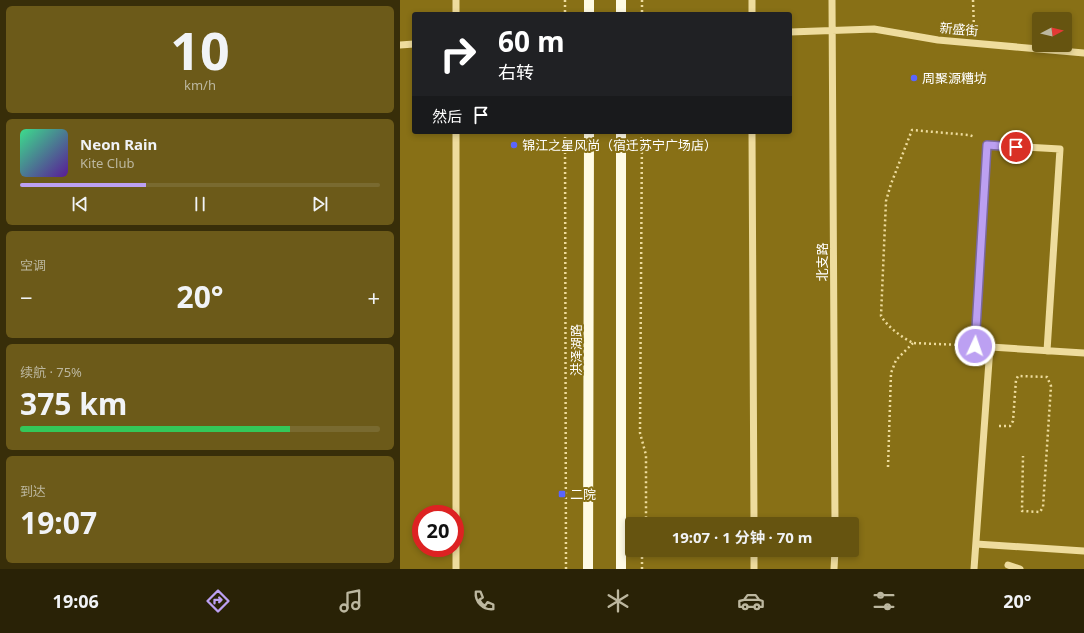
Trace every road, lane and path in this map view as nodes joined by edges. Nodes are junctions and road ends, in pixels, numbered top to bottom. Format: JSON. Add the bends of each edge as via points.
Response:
{"nodes":[{"id":1,"x":456,"y":0,"type":"edge"},
{"id":2,"x":565,"y":0,"type":"edge"},
{"id":3,"x":589,"y":0,"type":"edge"},
{"id":4,"x":621,"y":0,"type":"edge"},
{"id":5,"x":642,"y":0,"type":"edge"},
{"id":6,"x":752,"y":0,"type":"edge"},
{"id":7,"x":832,"y":0,"type":"edge"},
{"id":8,"x":974,"y":0,"type":"edge"},
{"id":9,"x":456,"y":12,"type":"edge"},
{"id":10,"x":565,"y":12,"type":"edge"},
{"id":11,"x":589,"y":12,"type":"edge"},
{"id":12,"x":621,"y":12,"type":"edge"},
{"id":13,"x":642,"y":12,"type":"edge"},
{"id":14,"x":752,"y":12,"type":"edge"},
{"id":15,"x":833,"y":31,"type":"junction"},
{"id":16,"x":792,"y":32,"type":"edge"},
{"id":17,"x":974,"y":42,"type":"junction"},
{"id":18,"x":412,"y":44,"type":"edge"},
{"id":19,"x":400,"y":45,"type":"edge"},
{"id":20,"x":1084,"y":53,"type":"edge"},
{"id":21,"x":456,"y":134,"type":"edge"},
{"id":22,"x":565,"y":134,"type":"edge"},
{"id":23,"x":589,"y":134,"type":"edge"},
{"id":24,"x":622,"y":134,"type":"edge"},
{"id":25,"x":642,"y":134,"type":"edge"},
{"id":26,"x":752,"y":134,"type":"edge"},
{"id":27,"x":987,"y":145,"type":"junction"},
{"id":28,"x":913,"y":343,"type":"junction"},
{"id":29,"x":975,"y":346,"type":"junction"},
{"id":30,"x":990,"y":347,"type":"junction"},
{"id":31,"x":1047,"y":351,"type":"junction"},
{"id":32,"x":1084,"y":353,"type":"edge"},
{"id":33,"x":984,"y":426,"type":"junction"},
{"id":34,"x":1023,"y":456,"type":"dead end"},
{"id":35,"x":888,"y":467,"type":"dead end"},
{"id":36,"x":646,"y":517,"type":"edge"},
{"id":37,"x":754,"y":517,"type":"edge"},
{"id":38,"x":835,"y":517,"type":"edge"},
{"id":39,"x":976,"y":544,"type":"junction"},
{"id":40,"x":1084,"y":551,"type":"edge"},
{"id":41,"x":642,"y":557,"type":"edge"},
{"id":42,"x":754,"y":557,"type":"edge"},
{"id":43,"x":835,"y":557,"type":"edge"},
{"id":44,"x":1008,"y":565,"type":"dead end"},
{"id":45,"x":456,"y":569,"type":"edge"},
{"id":46,"x":566,"y":569,"type":"edge"},
{"id":47,"x":588,"y":569,"type":"edge"},
{"id":48,"x":621,"y":569,"type":"edge"},
{"id":49,"x":642,"y":569,"type":"edge"},
{"id":50,"x":754,"y":569,"type":"edge"},
{"id":51,"x":834,"y":569,"type":"edge"},
{"id":52,"x":974,"y":569,"type":"edge"},
{"id":53,"x":1020,"y":569,"type":"edge"}],
"edges":[{"from":1,"to":9,"type":"street"},
{"from":2,"to":10,"type":"path"},
{"from":3,"to":11,"type":"main road"},
{"from":4,"to":12,"type":"main road"},
{"from":5,"to":13,"type":"path"},
{"from":6,"to":14,"type":"street"},
{"from":7,"to":15,"type":"street","name":"北支路"},
{"from":8,"to":17,"type":"path"},
{"from":15,"to":16,"type":"street","name":"新盛街"},
{"from":15,"to":17,"type":"street","name":"新盛街","via":[[874,29],[938,40]]},
{"from":15,"to":38,"type":"street","name":"北支路"},
{"from":17,"to":20,"type":"street","name":"新盛街"},
{"from":18,"to":19,"type":"street"},
{"from":21,"to":45,"type":"street"},
{"from":22,"to":46,"type":"path"},
{"from":23,"to":47,"type":"main road","name":"洪泽湖路"},
{"from":24,"to":48,"type":"main road"},
{"from":25,"to":36,"type":"path","via":[[640,433],[646,455]]},
{"from":26,"to":37,"type":"street"},
{"from":27,"to":28,"type":"path","via":[[969,135],[912,130],[891,184],[886,201],[881,316],[885,323]]},
{"from":27,"to":29,"type":"street"},
{"from":27,"to":31,"type":"street","via":[[1060,149]]},
{"from":28,"to":29,"type":"path"},
{"from":28,"to":35,"type":"path","via":[[896,360],[891,373]]},
{"from":29,"to":30,"type":"street"},
{"from":30,"to":31,"type":"street"},
{"from":30,"to":33,"type":"street"},
{"from":31,"to":32,"type":"street"},
{"from":33,"to":34,"type":"path","via":[[1010,426],[1013,421],[1018,376],[1047,377],[1051,386],[1043,507],[1040,512],[1022,511]]},
{"from":33,"to":39,"type":"street"},
{"from":39,"to":40,"type":"street"},
{"from":39,"to":52,"type":"street"},
{"from":41,"to":49,"type":"path"},
{"from":42,"to":50,"type":"street"},
{"from":43,"to":51,"type":"street"},
{"from":44,"to":53,"type":"street"}]}
